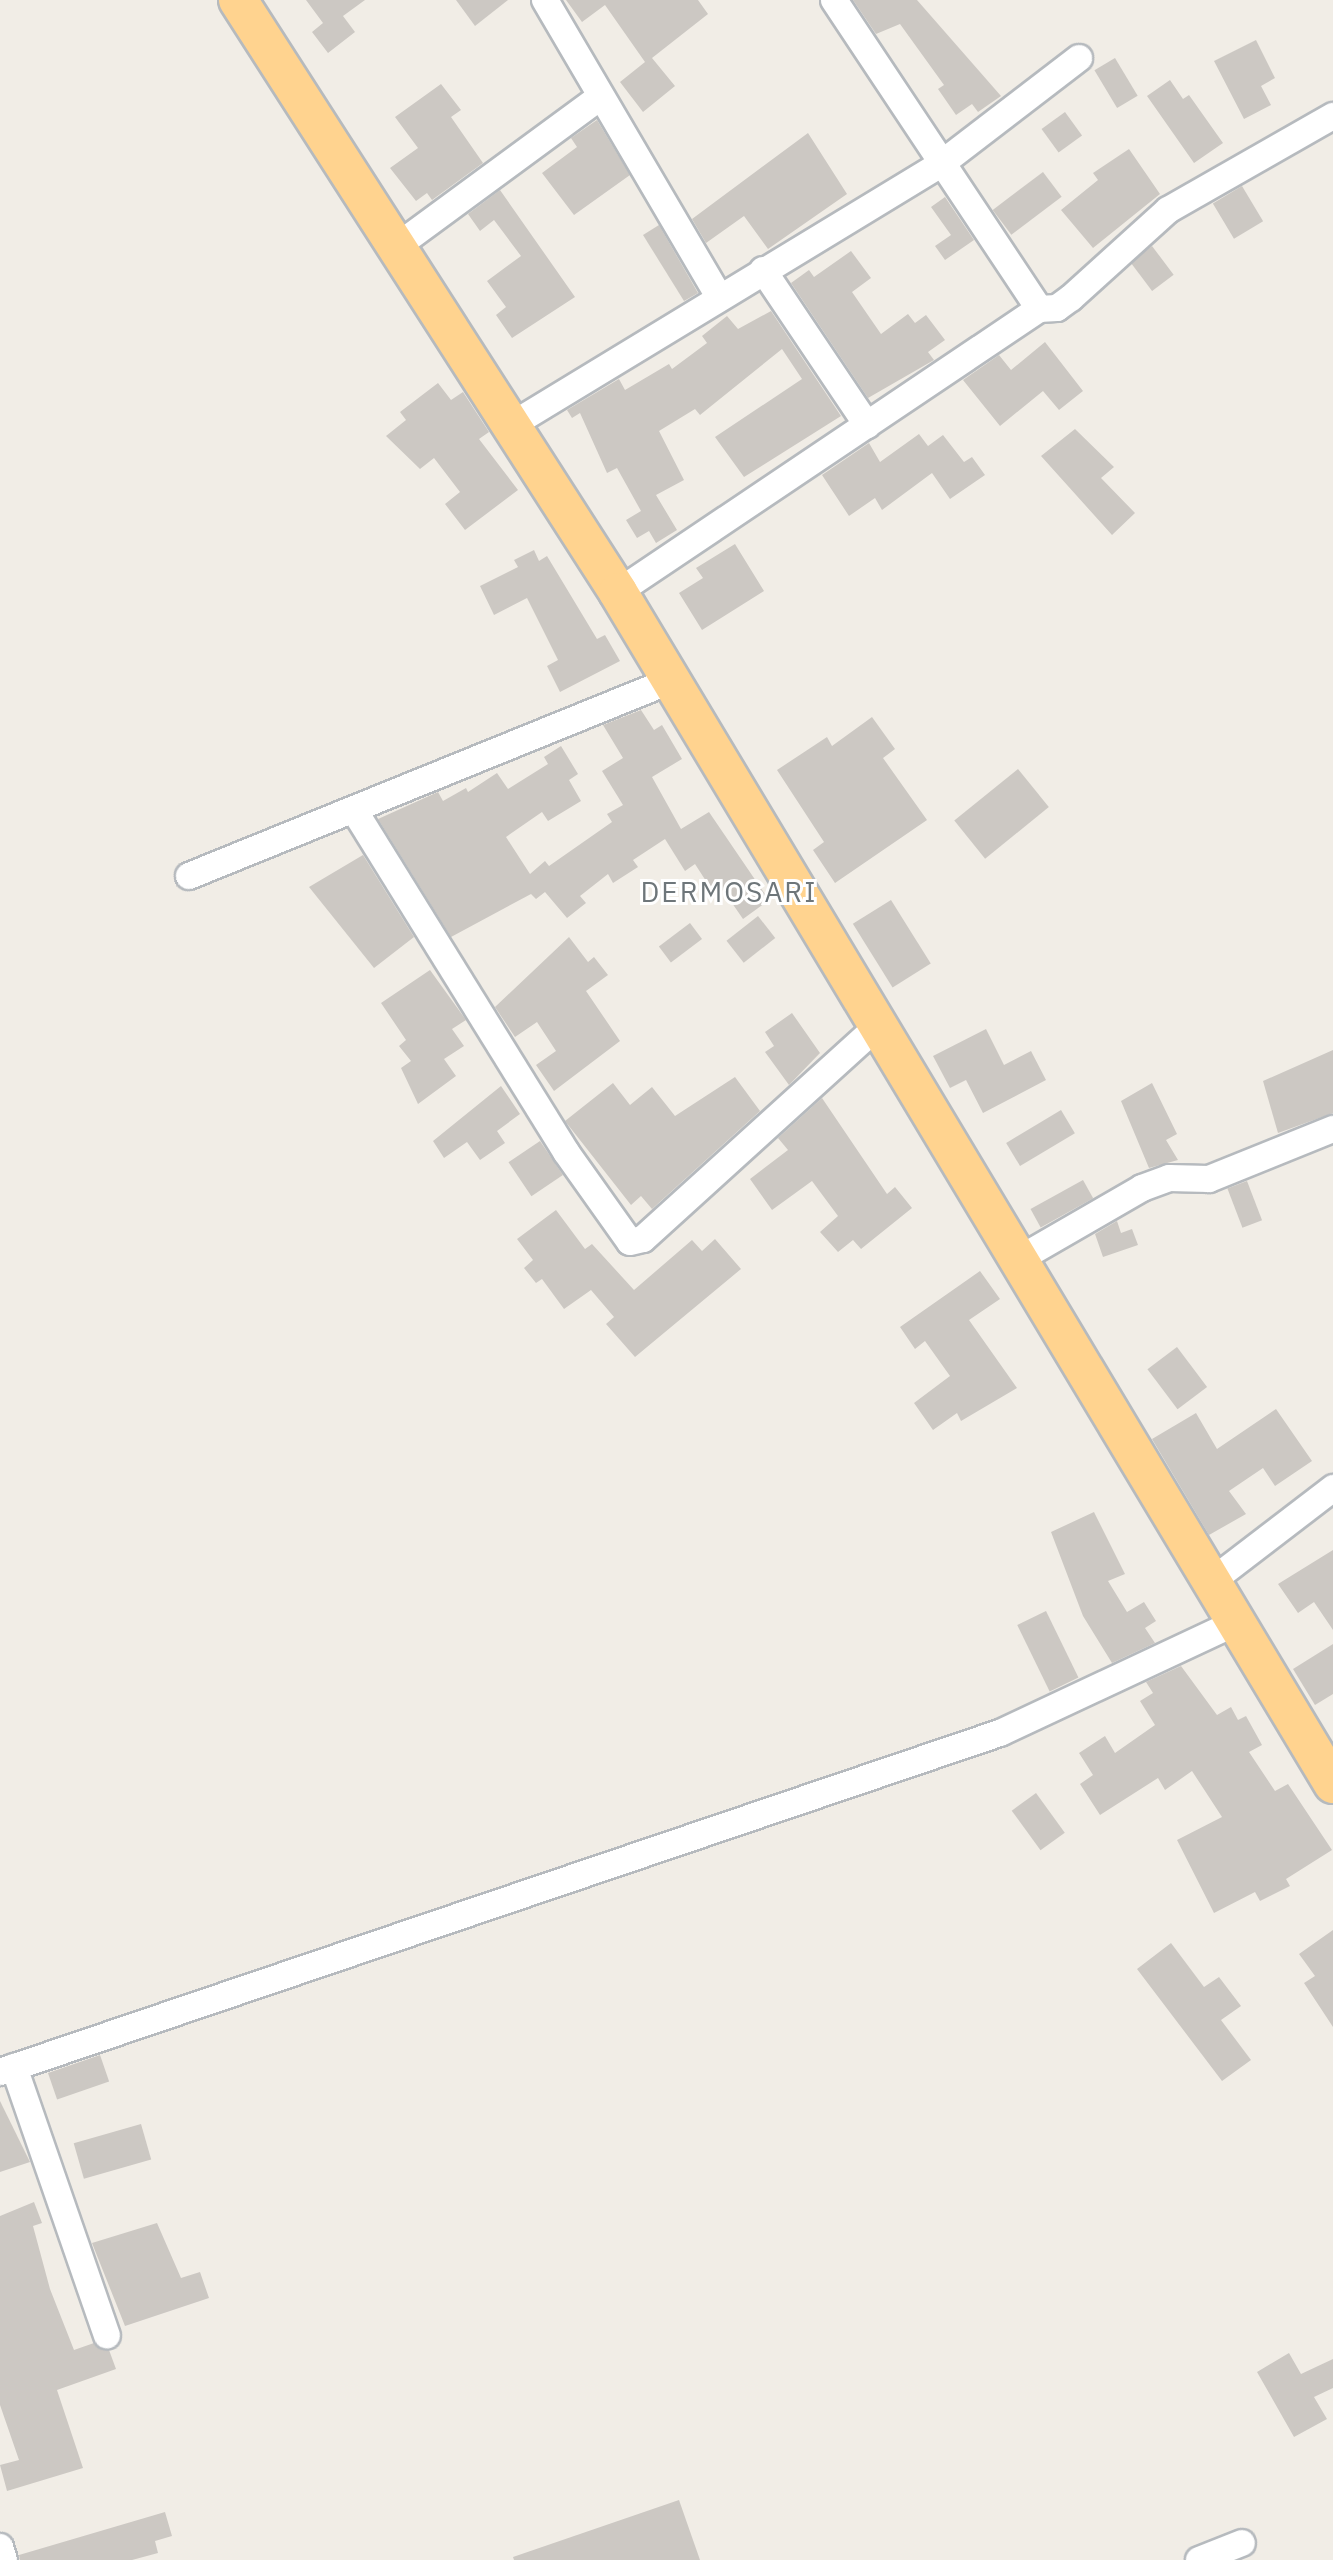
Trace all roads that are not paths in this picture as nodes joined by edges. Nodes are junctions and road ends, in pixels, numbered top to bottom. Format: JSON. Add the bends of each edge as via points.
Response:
{"nodes":[{"id":1,"x":238,"y":0,"type":"edge"},
{"id":2,"x":834,"y":0,"type":"edge"},
{"id":3,"x":546,"y":1,"type":"edge"},
{"id":4,"x":1079,"y":58,"type":"dead end"},
{"id":5,"x":599,"y":98,"type":"junction"},
{"id":6,"x":1333,"y":116,"type":"edge"},
{"id":7,"x":941,"y":164,"type":"junction"},
{"id":8,"x":396,"y":247,"type":"junction"},
{"id":9,"x":763,"y":270,"type":"junction"},
{"id":10,"x":719,"y":296,"type":"junction"},
{"id":11,"x":1039,"y":309,"type":"junction"},
{"id":12,"x":867,"y":425,"type":"junction"},
{"id":13,"x":510,"y":426,"type":"junction"},
{"id":14,"x":618,"y":592,"type":"junction"},
{"id":15,"x":672,"y":680,"type":"junction"},
{"id":16,"x":354,"y":810,"type":"junction"},
{"id":17,"x":189,"y":876,"type":"dead end"},
{"id":18,"x":879,"y":1025,"type":"junction"},
{"id":19,"x":1333,"y":1129,"type":"edge"},
{"id":20,"x":1021,"y":1258,"type":"junction"},
{"id":21,"x":1333,"y":1488,"type":"edge"},
{"id":22,"x":1212,"y":1581,"type":"junction"},
{"id":23,"x":1237,"y":1622,"type":"junction"},
{"id":24,"x":1333,"y":1784,"type":"edge"},
{"id":25,"x":7,"y":2069,"type":"edge"},
{"id":26,"x":107,"y":2335,"type":"dead end"},
{"id":27,"x":1242,"y":2543,"type":"dead end"},
{"id":28,"x":0,"y":2547,"type":"edge"},
{"id":29,"x":4,"y":2560,"type":"edge"},
{"id":30,"x":1199,"y":2560,"type":"edge"}],
"edges":[{"from":1,"to":8,"type":"highway"},
{"from":2,"to":7,"type":"street"},
{"from":3,"to":5,"type":"street"},
{"from":4,"to":7,"type":"street"},
{"from":5,"to":8,"type":"street"},
{"from":5,"to":10,"type":"street"},
{"from":6,"to":11,"type":"street","via":[[1168,210],[1071,298],[1057,308]]},
{"from":7,"to":9,"type":"street"},
{"from":7,"to":11,"type":"street"},
{"from":8,"to":13,"type":"highway"},
{"from":9,"to":10,"type":"street"},
{"from":9,"to":12,"type":"street"},
{"from":10,"to":13,"type":"street"},
{"from":11,"to":12,"type":"street"},
{"from":12,"to":14,"type":"street"},
{"from":13,"to":14,"type":"highway"},
{"from":14,"to":15,"type":"highway"},
{"from":15,"to":16,"type":"street"},
{"from":15,"to":18,"type":"highway"},
{"from":16,"to":17,"type":"street"},
{"from":16,"to":18,"type":"street","via":[[566,1152],[630,1242],[643,1239]]},
{"from":18,"to":20,"type":"highway"},
{"from":19,"to":20,"type":"street","via":[[1209,1179],[1169,1178],[1142,1188]]},
{"from":20,"to":22,"type":"highway"},
{"from":21,"to":22,"type":"street"},
{"from":22,"to":23,"type":"highway"},
{"from":23,"to":24,"type":"highway"},
{"from":23,"to":25,"type":"street","via":[[1000,1733]]},
{"from":25,"to":26,"type":"street"},
{"from":27,"to":30,"type":"street"},
{"from":28,"to":29,"type":"street"}]}
